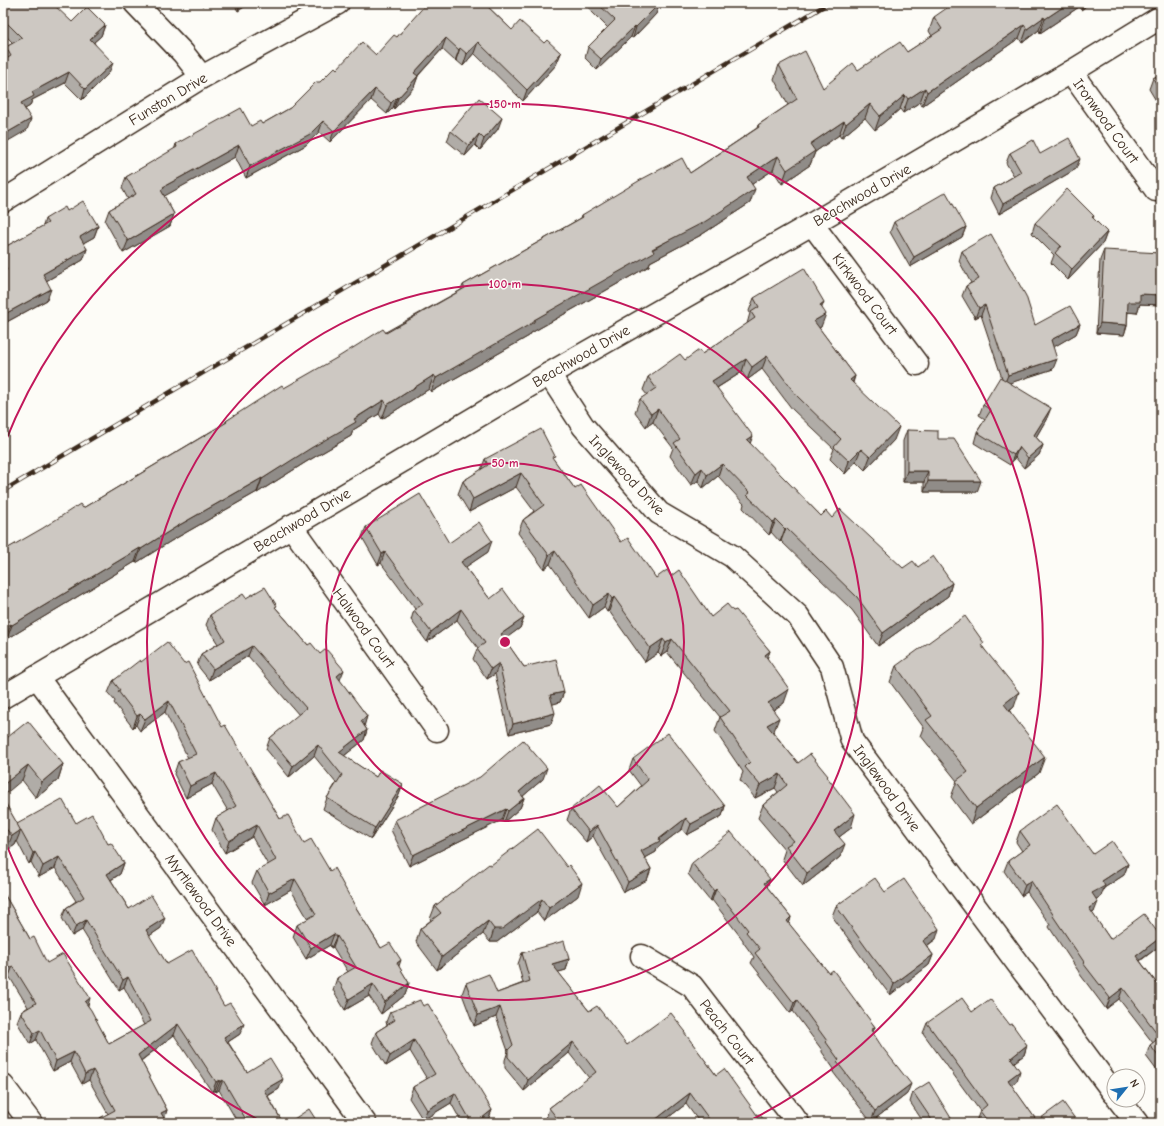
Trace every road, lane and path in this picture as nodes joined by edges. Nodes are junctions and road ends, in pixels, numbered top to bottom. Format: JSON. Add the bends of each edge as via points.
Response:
{"nodes":[{"id":1,"x":135,"y":3,"type":"edge"},
{"id":2,"x":338,"y":3,"type":"edge"},
{"id":3,"x":1161,"y":17,"type":"edge"},
{"id":4,"x":1071,"y":72,"type":"junction"},
{"id":5,"x":202,"y":78,"type":"junction"},
{"id":6,"x":1156,"y":190,"type":"dead end"},
{"id":7,"x":3,"y":201,"type":"edge"},
{"id":8,"x":812,"y":224,"type":"junction"},
{"id":9,"x":917,"y":364,"type":"dead end"},
{"id":10,"x":549,"y":374,"type":"junction"},
{"id":11,"x":291,"y":526,"type":"junction"},
{"id":12,"x":37,"y":677,"type":"junction"},
{"id":13,"x":3,"y":697,"type":"edge"},
{"id":14,"x":437,"y":730,"type":"dead end"},
{"id":15,"x":642,"y":956,"type":"dead end"},
{"id":16,"x":1106,"y":1082,"type":"edge"},
{"id":17,"x":3,"y":1086,"type":"edge"},
{"id":18,"x":1125,"y":1108,"type":"edge"},
{"id":19,"x":31,"y":1123,"type":"edge"},
{"id":20,"x":365,"y":1123,"type":"edge"},
{"id":21,"x":798,"y":1123,"type":"edge"},
{"id":22,"x":1137,"y":1123,"type":"edge"}],
"edges":[{"from":1,"to":5,"type":"street","via":[[183,53]]},
{"from":2,"to":5,"type":"street","name":"Funston Drive"},
{"from":3,"to":4,"type":"street","name":"Beachwood Drive"},
{"from":4,"to":6,"type":"street","name":"Ironwood Court"},
{"from":4,"to":8,"type":"street","name":"Beachwood Drive"},
{"from":5,"to":7,"type":"street","name":"Funston Drive"},
{"from":8,"to":9,"type":"street","name":"Kirkwood Court"},
{"from":8,"to":10,"type":"street","name":"Beachwood Drive"},
{"from":10,"to":11,"type":"street","name":"Beachwood Drive"},
{"from":10,"to":16,"type":"street","name":"Inglewood Drive","via":[[583,426],[658,513],[732,556],[798,616],[832,667],[852,741]]},
{"from":11,"to":12,"type":"street","name":"Beachwood Drive"},
{"from":11,"to":14,"type":"street","name":"Halwood Court"},
{"from":12,"to":13,"type":"street","name":"Beachwood Drive"},
{"from":12,"to":20,"type":"street","name":"Myrtlewood Drive"},
{"from":15,"to":21,"type":"street","name":"Peach Court","via":[[692,986]]},
{"from":17,"to":19,"type":"street"},
{"from":18,"to":22,"type":"street"}]}
